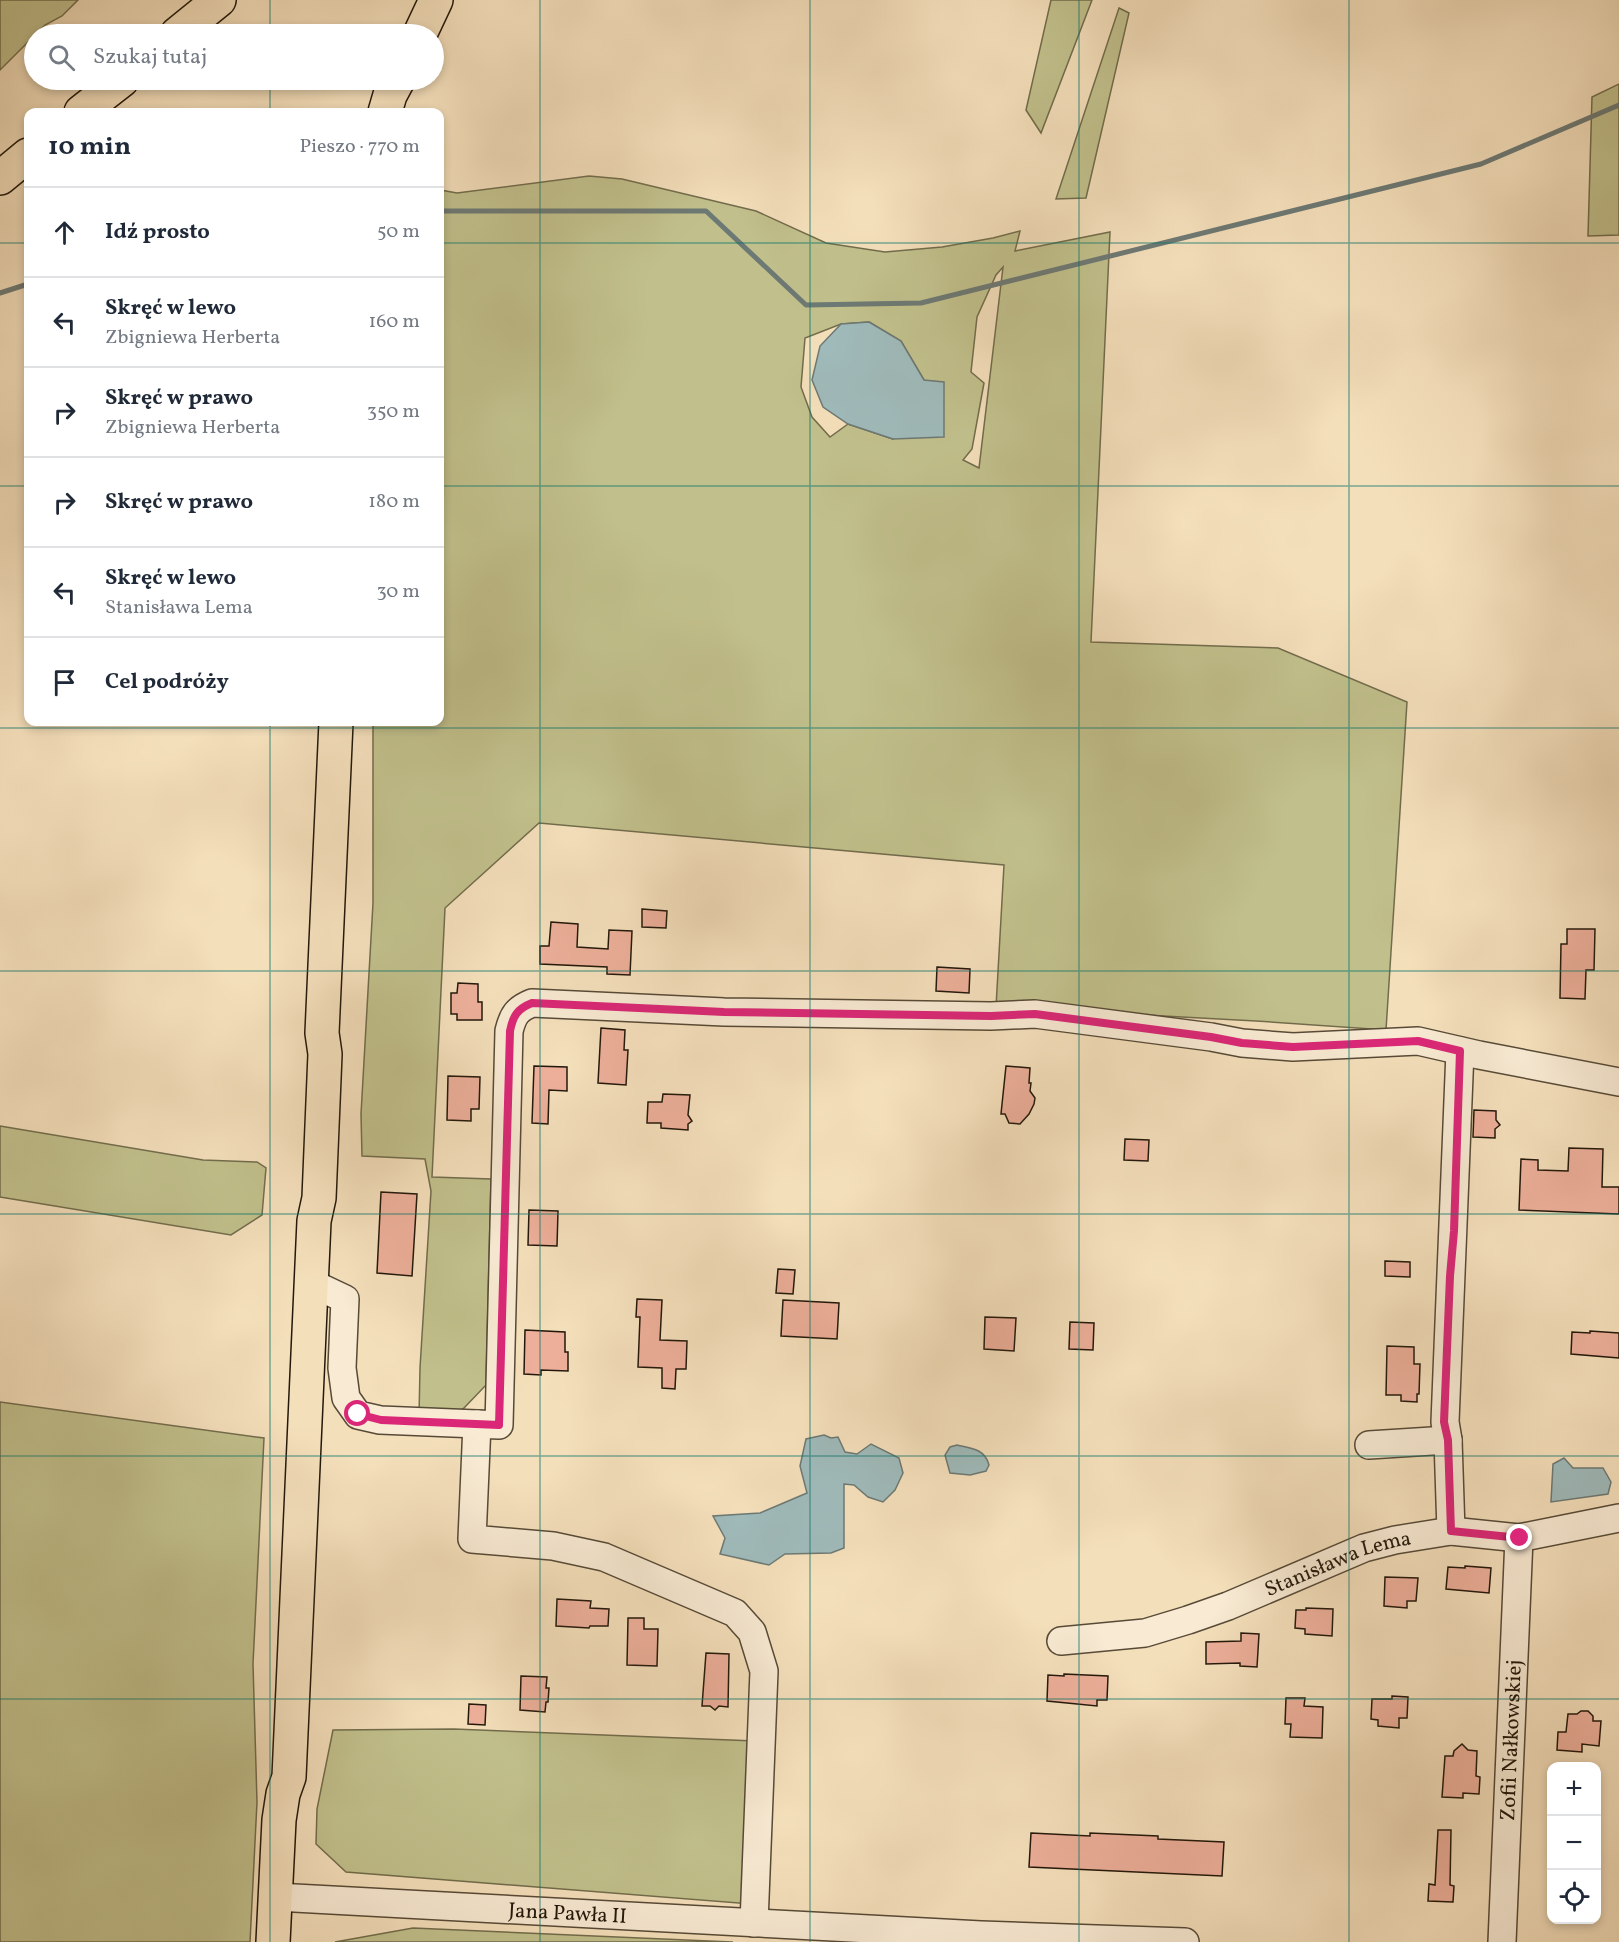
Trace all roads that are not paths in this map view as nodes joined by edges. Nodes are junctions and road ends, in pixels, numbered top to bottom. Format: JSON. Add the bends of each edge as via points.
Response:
{"nodes":[{"id":1,"x":219,"y":0,"type":"edge"},
{"id":2,"x":436,"y":0,"type":"edge"},
{"id":3,"x":189,"y":24,"type":"edge"},
{"id":4,"x":425,"y":24,"type":"edge"},
{"id":5,"x":109,"y":90,"type":"edge"},
{"id":6,"x":393,"y":90,"type":"edge"},
{"id":7,"x":86,"y":108,"type":"edge"},
{"id":8,"x":387,"y":108,"type":"edge"},
{"id":9,"x":24,"y":158,"type":"edge"},
{"id":10,"x":0,"y":178,"type":"edge"},
{"id":11,"x":336,"y":726,"type":"edge"},
{"id":12,"x":1460,"y":1051,"type":"junction"},
{"id":13,"x":1619,"y":1082,"type":"edge"},
{"id":14,"x":311,"y":1283,"type":"junction"},
{"id":15,"x":488,"y":1424,"type":"junction"},
{"id":16,"x":1448,"y":1440,"type":"junction"},
{"id":17,"x":1369,"y":1445,"type":"dead end"},
{"id":18,"x":1619,"y":1518,"type":"edge"},
{"id":19,"x":1451,"y":1531,"type":"junction"},
{"id":20,"x":1520,"y":1538,"type":"junction"},
{"id":21,"x":1061,"y":1641,"type":"dead end"},
{"id":22,"x":284,"y":1897,"type":"junction"},
{"id":23,"x":753,"y":1923,"type":"junction"},
{"id":24,"x":273,"y":1942,"type":"edge"},
{"id":25,"x":290,"y":1942,"type":"edge"},
{"id":26,"x":1185,"y":1942,"type":"edge"},
{"id":27,"x":1502,"y":1942,"type":"edge"}],
"edges":[{"from":1,"to":3,"type":"main road"},
{"from":2,"to":4,"type":"main road"},
{"from":5,"to":7,"type":"main road"},
{"from":6,"to":8,"type":"main road"},
{"from":9,"to":10,"type":"main road"},
{"from":11,"to":14,"type":"main road","via":[[319,1198]]},
{"from":12,"to":13,"type":"street"},
{"from":12,"to":15,"type":"street","via":[[1418,1041],[1293,1047],[1242,1043],[1035,1014],[736,1012],[532,1003],[520,1008],[510,1031]]},
{"from":12,"to":16,"type":"street","via":[[1444,1422]]},
{"from":14,"to":15,"type":"street","via":[[345,1299],[342,1368],[346,1398],[358,1414],[381,1420]]},
{"from":14,"to":22,"type":"main road","via":[[289,1777],[279,1820]]},
{"from":15,"to":23,"type":"street","via":[[472,1539],[553,1546],[604,1557],[735,1614],[752,1632],[764,1671]]},
{"from":16,"to":17,"type":"street"},
{"from":16,"to":19,"type":"street"},
{"from":18,"to":20,"type":"street","name":"Stanisława Lema"},
{"from":19,"to":20,"type":"street","name":"Stanisława Lema"},
{"from":19,"to":21,"type":"street","name":"Stanisława Lema","via":[[1364,1548],[1228,1606],[1145,1633]]},
{"from":20,"to":27,"type":"street","name":"Zofii Nałkowskiej"},
{"from":22,"to":23,"type":"street","name":"Jana Pawła II"},
{"from":22,"to":24,"type":"main road"},
{"from":22,"to":25,"type":"main road"},
{"from":23,"to":26,"type":"street","name":"Jana Pawła II"}]}
